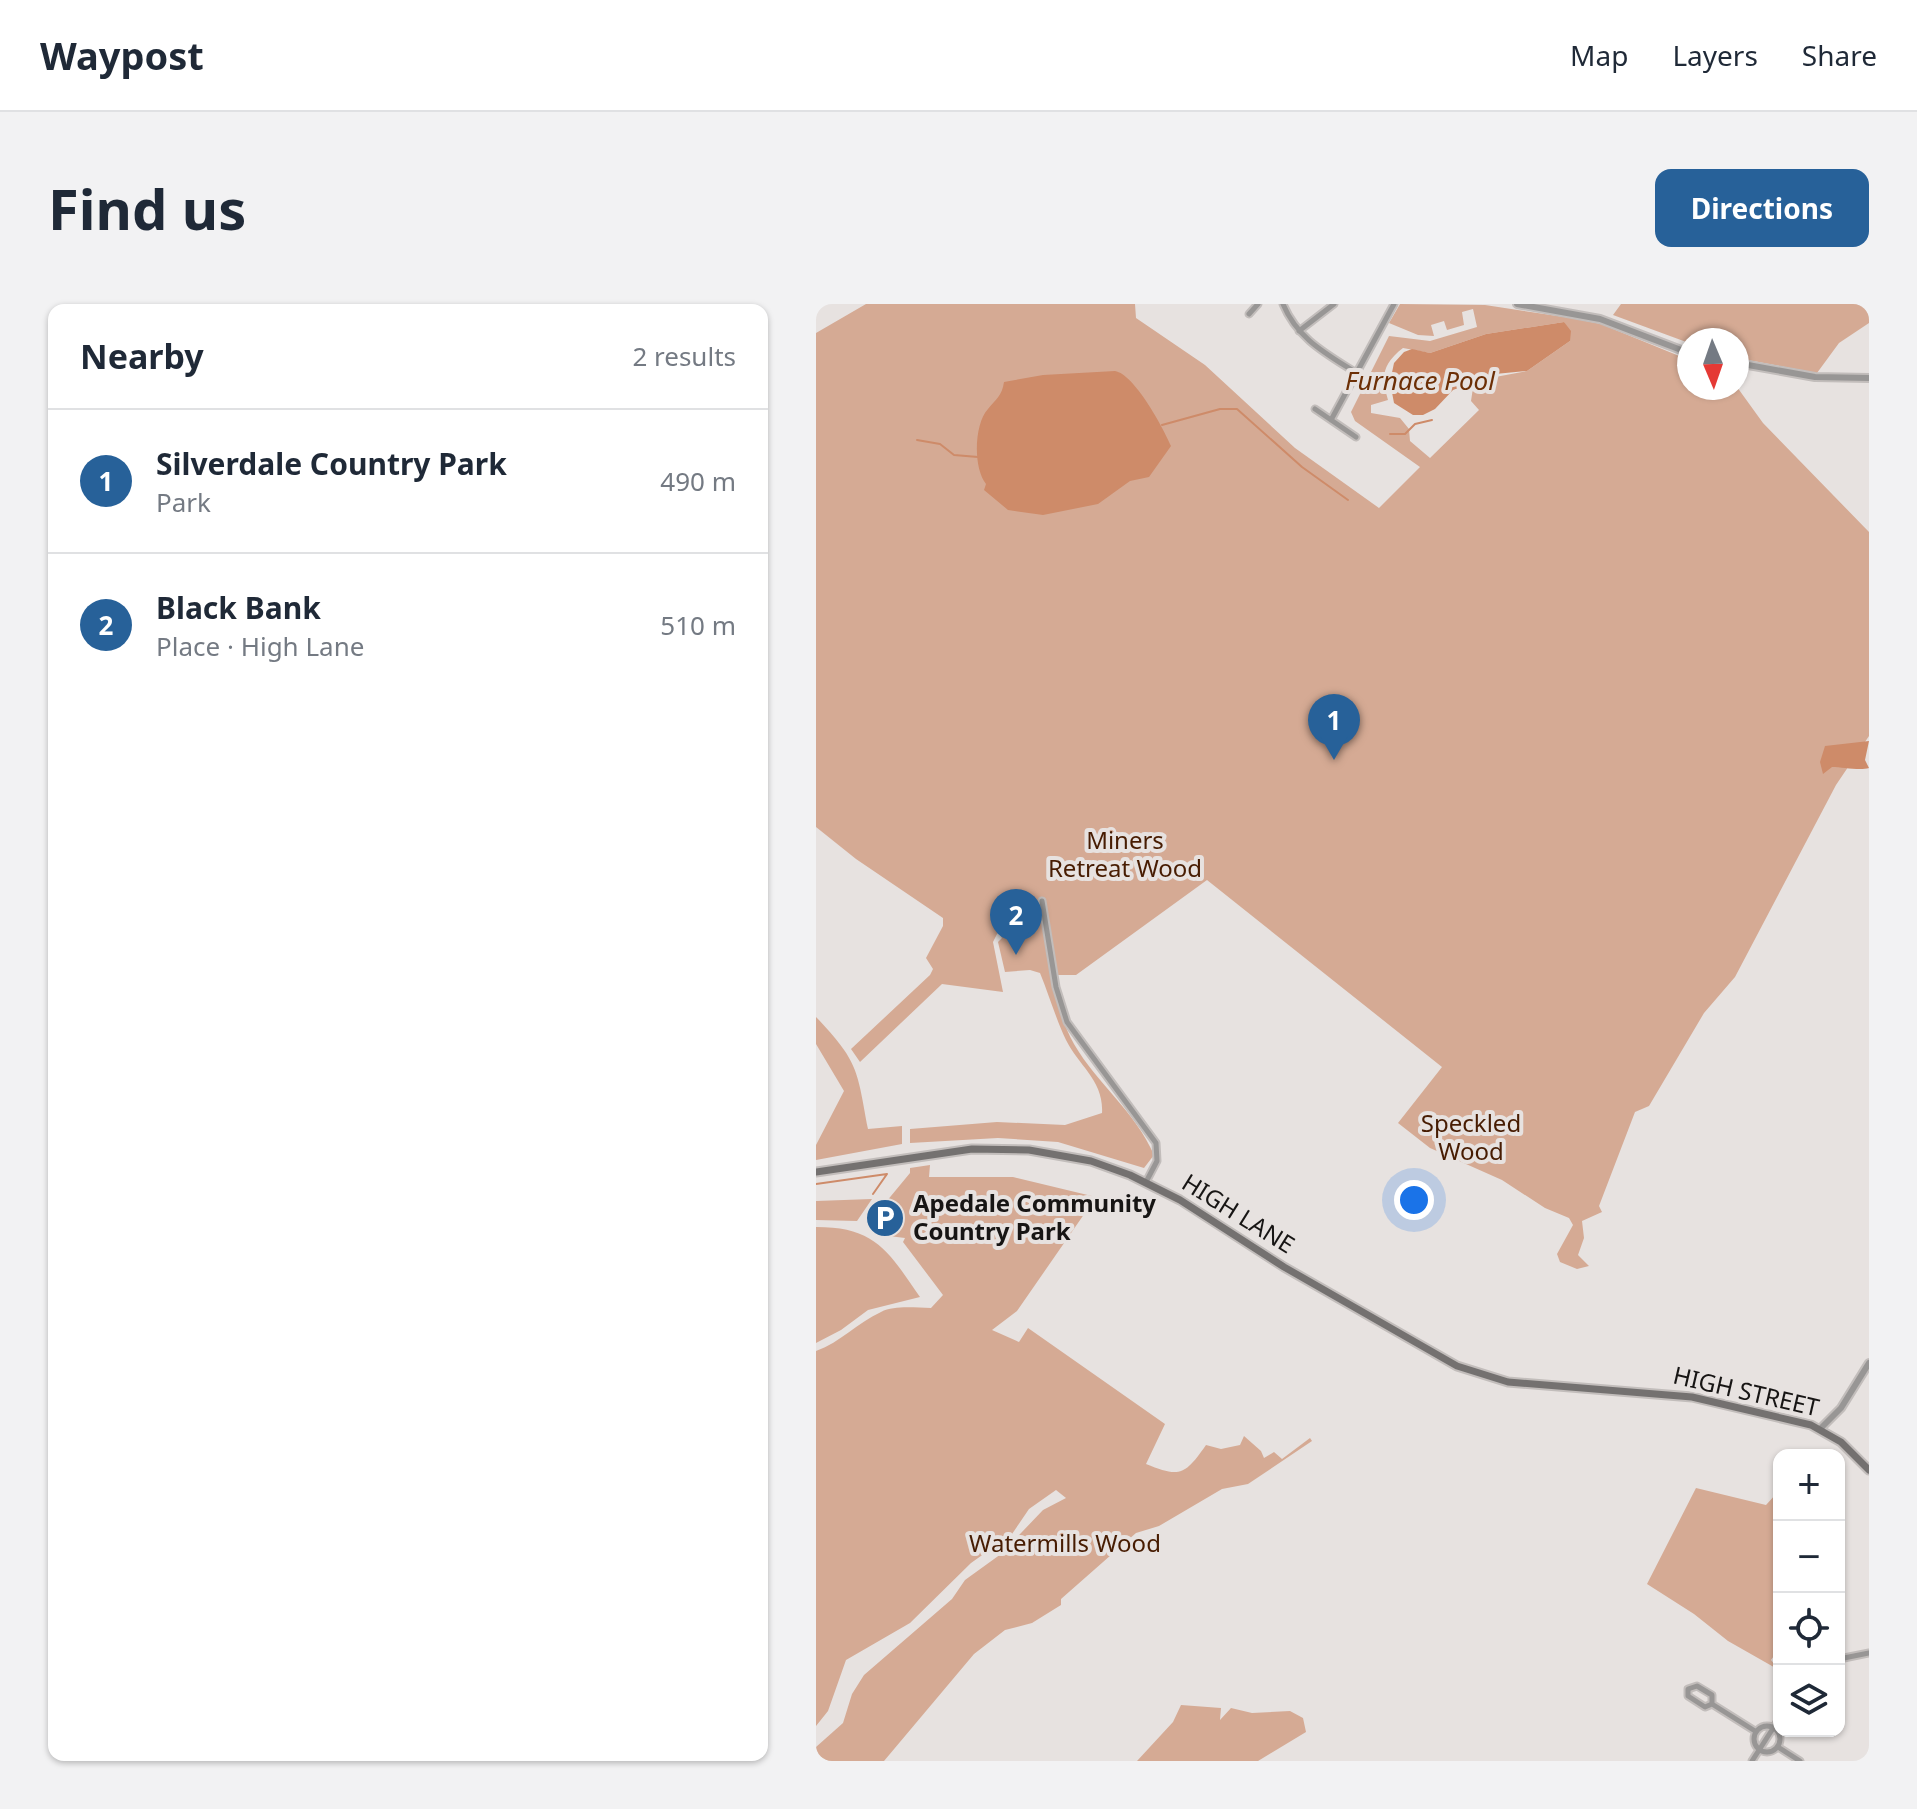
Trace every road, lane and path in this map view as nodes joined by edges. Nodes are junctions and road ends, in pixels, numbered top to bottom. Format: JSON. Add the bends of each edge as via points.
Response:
{"nodes":[{"id":1,"x":1258,"y":304,"type":"edge"},
{"id":2,"x":1283,"y":304,"type":"edge"},
{"id":3,"x":1334,"y":304,"type":"edge"},
{"id":4,"x":1394,"y":304,"type":"edge"},
{"id":5,"x":1517,"y":304,"type":"edge"},
{"id":6,"x":1560,"y":307,"type":"edge"},
{"id":7,"x":1249,"y":314,"type":"dead end"},
{"id":8,"x":1299,"y":331,"type":"junction"},
{"id":9,"x":1677,"y":348,"type":"edge"},
{"id":10,"x":1749,"y":365,"type":"edge"},
{"id":11,"x":1355,"y":372,"type":"junction"},
{"id":12,"x":1869,"y":378,"type":"edge"},
{"id":13,"x":1315,"y":409,"type":"dead end"},
{"id":14,"x":1331,"y":420,"type":"junction"},
{"id":15,"x":1356,"y":437,"type":"dead end"},
{"id":16,"x":1042,"y":901,"type":"dead end"},
{"id":17,"x":816,"y":1172,"type":"edge"},
{"id":18,"x":1146,"y":1182,"type":"junction"},
{"id":19,"x":1869,"y":1363,"type":"edge"},
{"id":20,"x":1600,"y":1389,"type":"joint"},
{"id":21,"x":1821,"y":1428,"type":"junction"},
{"id":22,"x":1869,"y":1470,"type":"edge"},
{"id":23,"x":1869,"y":1653,"type":"edge"},
{"id":24,"x":1845,"y":1658,"type":"edge"},
{"id":25,"x":1712,"y":1704,"type":"junction"},
{"id":26,"x":1773,"y":1728,"type":"joint"},
{"id":27,"x":1755,"y":1731,"type":"junction"},
{"id":28,"x":1780,"y":1737,"type":"edge"},
{"id":29,"x":1778,"y":1747,"type":"junction"},
{"id":30,"x":1759,"y":1748,"type":"junction"},
{"id":31,"x":1752,"y":1761,"type":"edge"},
{"id":32,"x":1800,"y":1761,"type":"edge"}],
"edges":[{"from":1,"to":7,"type":"street"},
{"from":2,"to":8,"type":"street"},
{"from":3,"to":8,"type":"street"},
{"from":4,"to":11,"type":"street"},
{"from":5,"to":6,"type":"street"},
{"from":6,"to":9,"type":"street"},
{"from":8,"to":11,"type":"street"},
{"from":10,"to":12,"type":"street","via":[[1815,377]]},
{"from":11,"to":14,"type":"street"},
{"from":13,"to":14,"type":"street"},
{"from":14,"to":15,"type":"street"},
{"from":16,"to":18,"type":"street","name":"HIGH LANE","via":[[1067,1022],[1156,1143],[1157,1161]]},
{"from":17,"to":18,"type":"main road","via":[[939,1152],[1003,1149],[1071,1157]]},
{"from":18,"to":20,"type":"main road","name":"HIGH LANE","via":[[1457,1366],[1508,1382]]},
{"from":19,"to":21,"type":"street","via":[[1841,1408]]},
{"from":20,"to":21,"type":"main road","name":"HIGH STREET","via":[[1692,1397]]},
{"from":21,"to":22,"type":"main road","name":"HIGH STREET"},
{"from":23,"to":24,"type":"street"},
{"from":25,"to":25,"type":"street","via":[[1705,1707],[1688,1696],[1688,1689],[1697,1686],[1712,1695]]},
{"from":25,"to":27,"type":"street"},
{"from":26,"to":27,"type":"street"},
{"from":26,"to":30,"type":"street"},
{"from":27,"to":30,"type":"street"},
{"from":28,"to":29,"type":"street"},
{"from":29,"to":30,"type":"street"},
{"from":29,"to":32,"type":"street"},
{"from":30,"to":31,"type":"street"}]}
